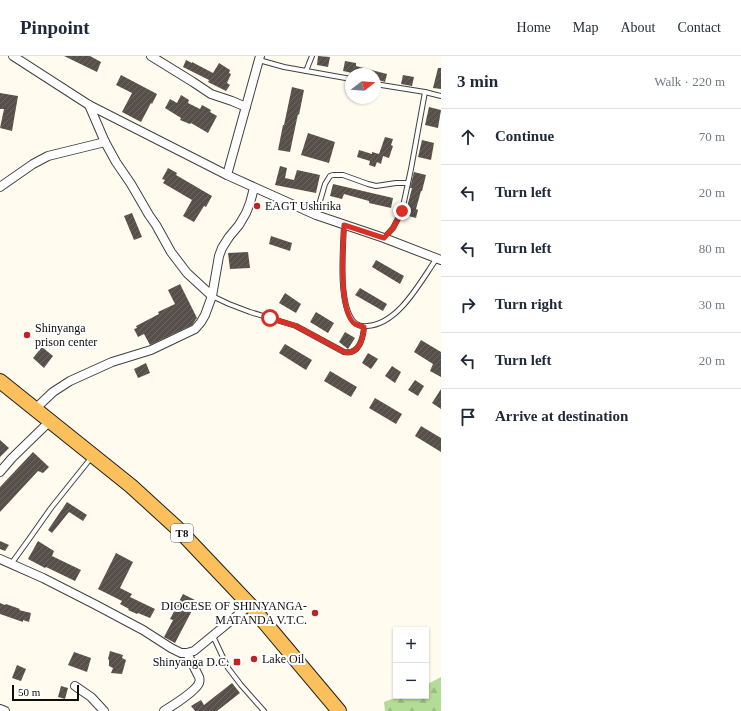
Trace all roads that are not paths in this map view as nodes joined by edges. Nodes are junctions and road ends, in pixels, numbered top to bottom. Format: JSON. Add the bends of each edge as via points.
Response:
{"nodes":[{"id":1,"x":13,"y":56,"type":"edge"},
{"id":2,"x":151,"y":56,"type":"edge"},
{"id":3,"x":312,"y":56,"type":"edge"},
{"id":4,"x":260,"y":58,"type":"edge"},
{"id":5,"x":306,"y":71,"type":"junction"},
{"id":6,"x":345,"y":78,"type":"edge"},
{"id":7,"x":381,"y":85,"type":"edge"},
{"id":8,"x":425,"y":92,"type":"junction"},
{"id":9,"x":441,"y":96,"type":"edge"},
{"id":10,"x":89,"y":105,"type":"junction"},
{"id":11,"x":246,"y":107,"type":"junction"},
{"id":12,"x":105,"y":142,"type":"junction"},
{"id":13,"x":227,"y":175,"type":"junction"},
{"id":14,"x":408,"y":183,"type":"junction"},
{"id":15,"x":0,"y":186,"type":"edge"},
{"id":16,"x":254,"y":188,"type":"junction"},
{"id":17,"x":316,"y":215,"type":"junction"},
{"id":18,"x":344,"y":225,"type":"junction"},
{"id":19,"x":384,"y":238,"type":"junction"},
{"id":20,"x":439,"y":259,"type":"edge"},
{"id":21,"x":212,"y":296,"type":"junction"},
{"id":22,"x":364,"y":327,"type":"junction"},
{"id":23,"x":0,"y":381,"type":"edge"},
{"id":24,"x":35,"y":409,"type":"junction"},
{"id":25,"x":50,"y":421,"type":"junction"},
{"id":26,"x":93,"y":456,"type":"junction"},
{"id":27,"x":0,"y":472,"type":"edge"},
{"id":28,"x":0,"y":559,"type":"edge"},
{"id":29,"x":10,"y":564,"type":"junction"},
{"id":30,"x":250,"y":605,"type":"junction"},
{"id":31,"x":213,"y":635,"type":"junction"},
{"id":32,"x":187,"y":653,"type":"junction"},
{"id":33,"x":75,"y":686,"type":"dead end"},
{"id":34,"x":0,"y":709,"type":"edge"},
{"id":35,"x":337,"y":710,"type":"edge"},
{"id":36,"x":5,"y":711,"type":"edge"},
{"id":37,"x":104,"y":711,"type":"edge"},
{"id":38,"x":164,"y":711,"type":"edge"},
{"id":39,"x":264,"y":711,"type":"edge"}],
"edges":[{"from":1,"to":10,"type":"street"},
{"from":2,"to":11,"type":"street","via":[[211,94]]},
{"from":3,"to":5,"type":"lane"},
{"from":4,"to":5,"type":"lane"},
{"from":4,"to":11,"type":"street"},
{"from":5,"to":6,"type":"lane"},
{"from":7,"to":8,"type":"lane"},
{"from":8,"to":9,"type":"lane"},
{"from":8,"to":14,"type":"lane"},
{"from":10,"to":12,"type":"street"},
{"from":10,"to":13,"type":"street"},
{"from":11,"to":13,"type":"street"},
{"from":12,"to":15,"type":"street","via":[[48,156]]},
{"from":12,"to":21,"type":"street","via":[[171,252],[187,273]]},
{"from":13,"to":16,"type":"street"},
{"from":14,"to":17,"type":"lane","via":[[376,186],[344,176],[330,176]]},
{"from":14,"to":19,"type":"lane","via":[[402,211]]},
{"from":16,"to":17,"type":"street"},
{"from":16,"to":21,"type":"street","via":[[246,213],[218,256]]},
{"from":17,"to":18,"type":"street"},
{"from":18,"to":19,"type":"street"},
{"from":18,"to":22,"type":"lane","via":[[343,291],[346,307],[353,322]]},
{"from":19,"to":20,"type":"street"},
{"from":20,"to":22,"type":"lane","via":[[394,315],[378,324]]},
{"from":21,"to":22,"type":"lane","via":[[250,312],[296,326],[344,352],[356,349],[363,336]]},
{"from":21,"to":24,"type":"street","via":[[205,315],[195,329],[151,350],[112,362],[70,381],[53,392]]},
{"from":23,"to":24,"type":"highway","number":"T8"},
{"from":24,"to":25,"type":"highway","number":"T8"},
{"from":25,"to":26,"type":"highway","number":"T8"},
{"from":25,"to":27,"type":"street"},
{"from":26,"to":29,"type":"lane","via":[[55,502]]},
{"from":26,"to":30,"type":"highway","number":"T8","via":[[177,528]]},
{"from":28,"to":29,"type":"street"},
{"from":29,"to":32,"type":"street","via":[[44,578],[143,630],[171,648]]},
{"from":30,"to":31,"type":"street"},
{"from":30,"to":35,"type":"highway","number":"T8"},
{"from":31,"to":32,"type":"street","via":[[194,651]]},
{"from":31,"to":39,"type":"lane","via":[[228,668]]},
{"from":32,"to":38,"type":"street","via":[[199,677],[199,684]]},
{"from":33,"to":37,"type":"street","via":[[92,697]]},
{"from":34,"to":36,"type":"street"}]}
